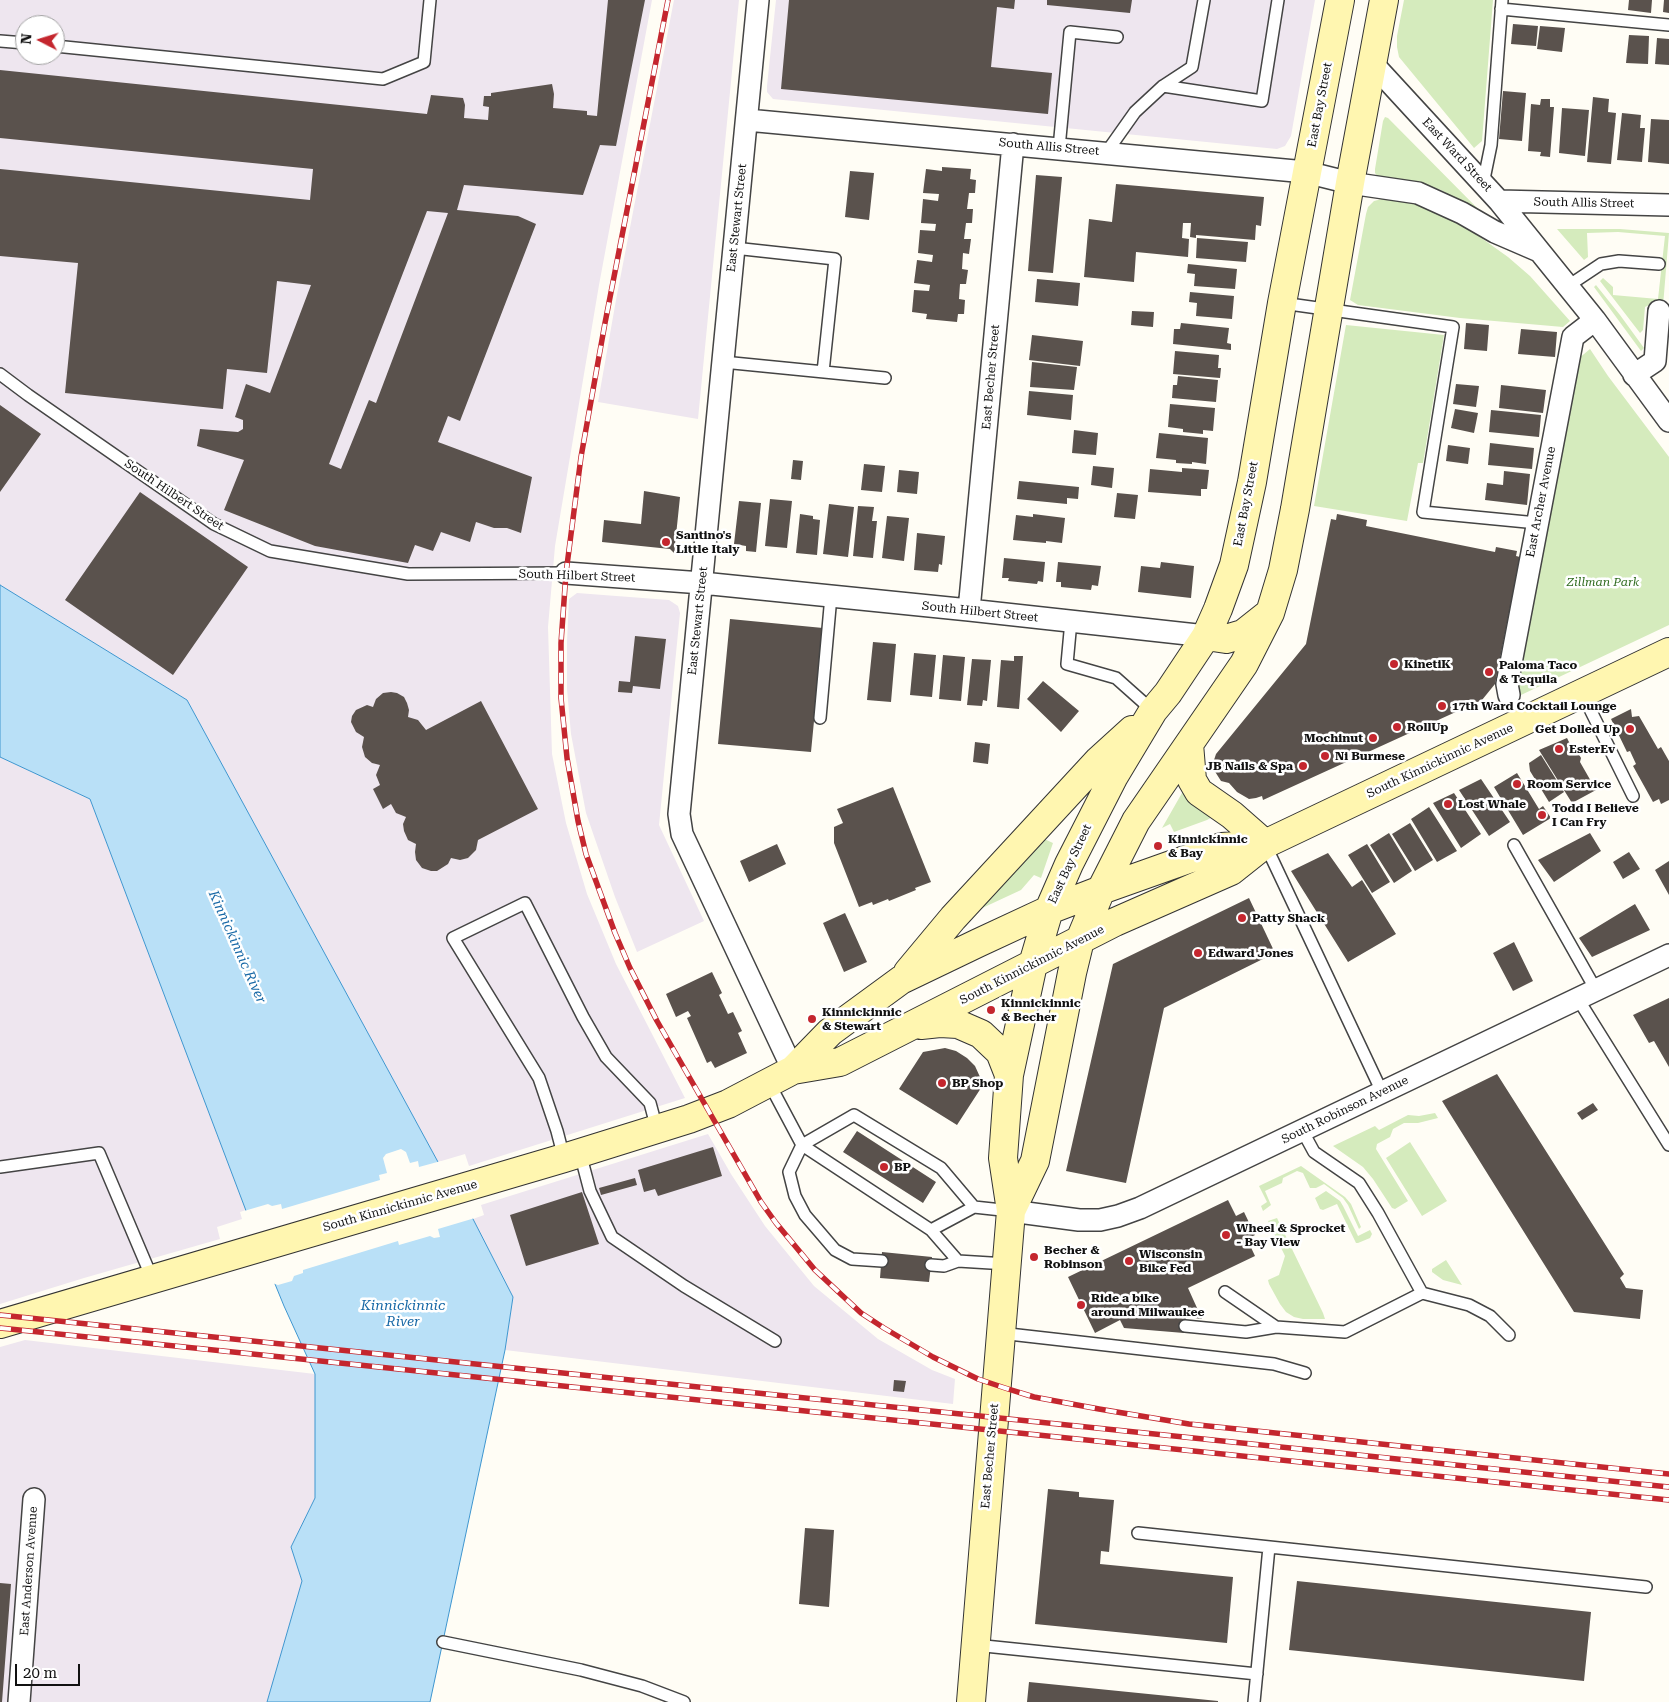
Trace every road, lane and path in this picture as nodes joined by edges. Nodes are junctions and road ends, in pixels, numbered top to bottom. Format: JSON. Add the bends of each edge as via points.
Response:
{"nodes":[{"id":1,"x":430,"y":0,"type":"edge"},
{"id":2,"x":758,"y":0,"type":"edge"},
{"id":3,"x":1204,"y":0,"type":"edge"},
{"id":4,"x":1278,"y":0,"type":"edge"},
{"id":5,"x":1340,"y":0,"type":"edge"},
{"id":6,"x":1384,"y":0,"type":"edge"},
{"id":7,"x":1502,"y":4,"type":"edge"},
{"id":8,"x":1669,"y":25,"type":"edge"},
{"id":9,"x":1117,"y":37,"type":"dead end"},
{"id":10,"x":0,"y":41,"type":"edge"},
{"id":11,"x":15,"y":42,"type":"edge"},
{"id":12,"x":65,"y":47,"type":"edge"},
{"id":13,"x":1330,"y":54,"type":"junction"},
{"id":14,"x":1372,"y":63,"type":"junction"},
{"id":15,"x":1163,"y":86,"type":"junction"},
{"id":16,"x":747,"y":120,"type":"junction"},
{"id":17,"x":1013,"y":144,"type":"junction"},
{"id":18,"x":1059,"y":148,"type":"junction"},
{"id":19,"x":1106,"y":153,"type":"junction"},
{"id":20,"x":1306,"y":172,"type":"junction"},
{"id":21,"x":1350,"y":183,"type":"junction"},
{"id":22,"x":1483,"y":184,"type":"junction"},
{"id":23,"x":1500,"y":201,"type":"junction"},
{"id":24,"x":1669,"y":205,"type":"edge"},
{"id":25,"x":734,"y":248,"type":"junction"},
{"id":26,"x":1538,"y":251,"type":"junction"},
{"id":27,"x":1659,"y":264,"type":"dead end"},
{"id":28,"x":1568,"y":286,"type":"junction"},
{"id":29,"x":1282,"y":303,"type":"junction"},
{"id":30,"x":1329,"y":310,"type":"junction"},
{"id":31,"x":1659,"y":311,"type":"dead end"},
{"id":32,"x":1595,"y":320,"type":"junction"},
{"id":33,"x":1662,"y":361,"type":"edge"},
{"id":34,"x":724,"y":362,"type":"junction"},
{"id":35,"x":823,"y":372,"type":"junction"},
{"id":36,"x":0,"y":374,"type":"edge"},
{"id":37,"x":1634,"y":375,"type":"junction"},
{"id":38,"x":885,"y":378,"type":"dead end"},
{"id":39,"x":1669,"y":421,"type":"edge"},
{"id":40,"x":1537,"y":523,"type":"junction"},
{"id":41,"x":566,"y":573,"type":"joint"},
{"id":42,"x":702,"y":583,"type":"junction"},
{"id":43,"x":831,"y":596,"type":"junction"},
{"id":44,"x":969,"y":610,"type":"junction"},
{"id":45,"x":1270,"y":613,"type":"junction"},
{"id":46,"x":1071,"y":621,"type":"junction"},
{"id":47,"x":1206,"y":636,"type":"junction"},
{"id":48,"x":1669,"y":652,"type":"edge"},
{"id":49,"x":1582,"y":693,"type":"junction"},
{"id":50,"x":1509,"y":695,"type":"dead end"},
{"id":51,"x":1153,"y":710,"type":"junction"},
{"id":52,"x":820,"y":718,"type":"dead end"},
{"id":53,"x":1189,"y":744,"type":"junction"},
{"id":54,"x":1633,"y":796,"type":"dead end"},
{"id":55,"x":1265,"y":844,"type":"junction"},
{"id":56,"x":1514,"y":845,"type":"dead end"},
{"id":57,"x":1101,"y":890,"type":"junction"},
{"id":58,"x":1049,"y":910,"type":"junction"},
{"id":59,"x":1080,"y":940,"type":"junction"},
{"id":60,"x":1669,"y":955,"type":"edge"},
{"id":61,"x":1034,"y":964,"type":"junction"},
{"id":62,"x":901,"y":980,"type":"junction"},
{"id":63,"x":1587,"y":995,"type":"junction"},
{"id":64,"x":912,"y":1026,"type":"junction"},
{"id":65,"x":793,"y":1070,"type":"junction"},
{"id":66,"x":1009,"y":1075,"type":"junction"},
{"id":67,"x":769,"y":1082,"type":"junction"},
{"id":68,"x":1382,"y":1092,"type":"junction"},
{"id":69,"x":658,"y":1129,"type":"junction"},
{"id":70,"x":1302,"y":1130,"type":"junction"},
{"id":71,"x":802,"y":1145,"type":"junction"},
{"id":72,"x":1669,"y":1145,"type":"edge"},
{"id":73,"x":572,"y":1155,"type":"junction"},
{"id":74,"x":0,"y":1167,"type":"edge"},
{"id":75,"x":974,"y":1207,"type":"junction"},
{"id":76,"x":1011,"y":1211,"type":"junction"},
{"id":77,"x":931,"y":1230,"type":"junction"},
{"id":78,"x":882,"y":1261,"type":"dead end"},
{"id":79,"x":958,"y":1261,"type":"junction"},
{"id":80,"x":1007,"y":1264,"type":"junction"},
{"id":81,"x":931,"y":1265,"type":"dead end"},
{"id":82,"x":152,"y":1278,"type":"junction"},
{"id":83,"x":1225,"y":1292,"type":"dead end"},
{"id":84,"x":1422,"y":1293,"type":"junction"},
{"id":85,"x":0,"y":1324,"type":"edge"},
{"id":86,"x":1185,"y":1326,"type":"dead end"},
{"id":87,"x":1276,"y":1327,"type":"junction"},
{"id":88,"x":1000,"y":1333,"type":"junction"},
{"id":89,"x":1509,"y":1335,"type":"dead end"},
{"id":90,"x":775,"y":1341,"type":"dead end"},
{"id":91,"x":1305,"y":1373,"type":"dead end"},
{"id":92,"x":34,"y":1499,"type":"dead end"},
{"id":93,"x":1138,"y":1533,"type":"dead end"},
{"id":94,"x":1269,"y":1547,"type":"junction"},
{"id":95,"x":1646,"y":1587,"type":"dead end"},
{"id":96,"x":443,"y":1642,"type":"dead end"},
{"id":97,"x":975,"y":1645,"type":"junction"},
{"id":98,"x":1257,"y":1674,"type":"junction"},
{"id":99,"x":19,"y":1702,"type":"edge"},
{"id":100,"x":684,"y":1702,"type":"edge"},
{"id":101,"x":970,"y":1702,"type":"edge"},
{"id":102,"x":1254,"y":1702,"type":"edge"}],
"edges":[{"from":1,"to":12,"type":"lane","via":[[424,62],[383,79]]},
{"from":2,"to":16,"type":"street","name":"East Stewart Street"},
{"from":3,"to":15,"type":"lane","via":[[1192,67]]},
{"from":4,"to":15,"type":"lane","via":[[1262,101]]},
{"from":5,"to":13,"type":"main road","name":"East Bay Street"},
{"from":6,"to":14,"type":"main road"},
{"from":7,"to":8,"type":"lane"},
{"from":7,"to":22,"type":"lane","via":[[1491,145]]},
{"from":9,"to":18,"type":"lane","via":[[1070,32]]},
{"from":10,"to":11,"type":"lane"},
{"from":13,"to":14,"type":"main road"},
{"from":13,"to":20,"type":"main road","name":"East Bay Street"},
{"from":14,"to":21,"type":"main road"},
{"from":14,"to":22,"type":"street","name":"East Ward Street"},
{"from":15,"to":19,"type":"lane","via":[[1135,112]]},
{"from":16,"to":17,"type":"street","name":"South Allis Street"},
{"from":16,"to":25,"type":"street","name":"East Stewart Street"},
{"from":17,"to":18,"type":"street","name":"South Allis Street"},
{"from":17,"to":44,"type":"street","name":"East Becher Street"},
{"from":18,"to":19,"type":"street","name":"South Allis Street"},
{"from":19,"to":20,"type":"street","name":"South Allis Street"},
{"from":20,"to":21,"type":"street","name":"South Allis Street"},
{"from":20,"to":29,"type":"main road","name":"East Bay Street"},
{"from":21,"to":26,"type":"street","name":"East Ward Street","via":[[1418,193]]},
{"from":21,"to":30,"type":"main road"},
{"from":22,"to":23,"type":"street","name":"East Ward Street"},
{"from":23,"to":24,"type":"street","name":"South Allis Street"},
{"from":23,"to":26,"type":"street","name":"East Ward Street"},
{"from":25,"to":34,"type":"street","name":"East Stewart Street"},
{"from":25,"to":35,"type":"lane","via":[[835,259]]},
{"from":26,"to":28,"type":"street","name":"East Ward Street"},
{"from":27,"to":28,"type":"lane","via":[[1619,261],[1602,264]]},
{"from":28,"to":32,"type":"street","name":"East Ward Street"},
{"from":29,"to":30,"type":"lane"},
{"from":29,"to":47,"type":"main road","name":"East Bay Street","via":[[1252,482],[1234,565]]},
{"from":30,"to":40,"type":"lane","via":[[1453,327],[1423,512]]},
{"from":30,"to":45,"type":"main road","via":[[1295,509],[1283,570]]},
{"from":31,"to":33,"type":"street"},
{"from":32,"to":37,"type":"street","name":"East Ward Street"},
{"from":32,"to":40,"type":"street","name":"East Archer Avenue","via":[[1573,337]]},
{"from":33,"to":37,"type":"street"},
{"from":34,"to":35,"type":"lane"},
{"from":34,"to":42,"type":"street","name":"East Stewart Street"},
{"from":35,"to":38,"type":"lane"},
{"from":36,"to":41,"type":"lane","name":"South Hilbert Street","via":[[214,524],[270,551],[408,574]]},
{"from":37,"to":39,"type":"street","name":"East Ward Street"},
{"from":40,"to":50,"type":"street","name":"East Archer Avenue","via":[[1507,684]]},
{"from":41,"to":42,"type":"street","name":"South Hilbert Street"},
{"from":42,"to":43,"type":"street","name":"South Hilbert Street"},
{"from":42,"to":65,"type":"street","name":"East Stewart Street","via":[[679,814],[682,834]]},
{"from":43,"to":44,"type":"street","name":"South Hilbert Street"},
{"from":43,"to":52,"type":"lane"},
{"from":44,"to":46,"type":"street","name":"South Hilbert Street"},
{"from":45,"to":47,"type":"main road","via":[[1243,634],[1226,639]]},
{"from":45,"to":53,"type":"main road","via":[[1244,664]]},
{"from":46,"to":47,"type":"street","name":"South Hilbert Street"},
{"from":46,"to":51,"type":"lane","via":[[1067,664],[1116,678]]},
{"from":47,"to":51,"type":"main road","name":"East Bay Street"},
{"from":48,"to":49,"type":"main road","name":"South Kinnickinnic Avenue"},
{"from":49,"to":54,"type":"lane"},
{"from":49,"to":55,"type":"main road","name":"South Kinnickinnic Avenue"},
{"from":51,"to":58,"type":"main road","name":"East Bay Street","via":[[1074,852]]},
{"from":51,"to":62,"type":"main road","via":[[1094,766],[953,918]]},
{"from":53,"to":55,"type":"main road","via":[[1192,780],[1199,792]]},
{"from":53,"to":57,"type":"main road","via":[[1136,821]]},
{"from":55,"to":57,"type":"main road","name":"South Kinnickinnic Avenue","via":[[1222,848]]},
{"from":55,"to":59,"type":"main road","name":"South Kinnickinnic Avenue","via":[[1231,871]]},
{"from":55,"to":68,"type":"lane"},
{"from":56,"to":63,"type":"lane"},
{"from":57,"to":58,"type":"main road","name":"South Kinnickinnic Avenue"},
{"from":57,"to":59,"type":"main road"},
{"from":58,"to":61,"type":"main road","name":"East Bay Street"},
{"from":58,"to":62,"type":"main road","name":"South Kinnickinnic Avenue"},
{"from":59,"to":61,"type":"main road","name":"South Kinnickinnic Avenue"},
{"from":59,"to":76,"type":"main road","name":"East Becher Street","via":[[1035,1161]]},
{"from":60,"to":63,"type":"street","name":"South Robinson Avenue"},
{"from":61,"to":64,"type":"main road","name":"South Kinnickinnic Avenue"},
{"from":61,"to":66,"type":"main road","name":"East Becher Street"},
{"from":62,"to":65,"type":"main road","name":"South Kinnickinnic Avenue","via":[[830,1032]]},
{"from":63,"to":68,"type":"street","name":"South Robinson Avenue"},
{"from":63,"to":72,"type":"lane"},
{"from":64,"to":65,"type":"main road","name":"South Kinnickinnic Avenue","via":[[840,1062]]},
{"from":64,"to":66,"type":"main road","via":[[940,1023],[970,1028],[1000,1052]]},
{"from":65,"to":67,"type":"main road","name":"South Kinnickinnic Avenue"},
{"from":66,"to":76,"type":"main road","name":"East Becher Street","via":[[1003,1158]]},
{"from":67,"to":69,"type":"main road","name":"South Kinnickinnic Avenue","via":[[728,1104]]},
{"from":67,"to":71,"type":"lane"},
{"from":68,"to":70,"type":"street","name":"South Robinson Avenue"},
{"from":69,"to":73,"type":"main road","name":"South Kinnickinnic Avenue"},
{"from":69,"to":73,"type":"lane","via":[[650,1103],[606,1057],[525,903],[453,938],[539,1078],[557,1131]]},
{"from":70,"to":76,"type":"street","name":"South Robinson Avenue","via":[[1118,1216],[1079,1220]]},
{"from":70,"to":84,"type":"lane","via":[[1314,1152],[1359,1183]]},
{"from":71,"to":75,"type":"lane","via":[[854,1115],[941,1168]]},
{"from":71,"to":77,"type":"lane"},
{"from":71,"to":78,"type":"lane","via":[[789,1172],[795,1196],[805,1215],[835,1250],[852,1259]]},
{"from":73,"to":82,"type":"main road","name":"South Kinnickinnic Avenue"},
{"from":73,"to":90,"type":"lane","via":[[612,1237],[684,1286]]},
{"from":74,"to":82,"type":"lane","via":[[99,1153]]},
{"from":75,"to":76,"type":"lane"},
{"from":75,"to":77,"type":"lane"},
{"from":76,"to":80,"type":"main road","name":"East Becher Street"},
{"from":77,"to":79,"type":"lane"},
{"from":79,"to":80,"type":"lane"},
{"from":79,"to":81,"type":"lane","via":[[944,1266]]},
{"from":80,"to":88,"type":"main road","name":"East Becher Street"},
{"from":82,"to":85,"type":"main road","name":"South Kinnickinnic Avenue"},
{"from":83,"to":87,"type":"lane"},
{"from":84,"to":87,"type":"lane","via":[[1345,1332]]},
{"from":84,"to":89,"type":"lane","via":[[1469,1305],[1490,1316]]},
{"from":86,"to":87,"type":"lane","via":[[1246,1332]]},
{"from":88,"to":91,"type":"lane","via":[[1274,1364]]},
{"from":88,"to":97,"type":"main road","name":"East Becher Street"},
{"from":92,"to":99,"type":"street","name":"East Anderson Avenue"},
{"from":93,"to":94,"type":"lane"},
{"from":94,"to":95,"type":"lane"},
{"from":94,"to":98,"type":"lane"},
{"from":96,"to":100,"type":"lane","via":[[581,1670],[642,1686]]},
{"from":97,"to":98,"type":"lane"},
{"from":97,"to":101,"type":"main road","name":"East Becher Street"},
{"from":98,"to":102,"type":"lane"}]}
